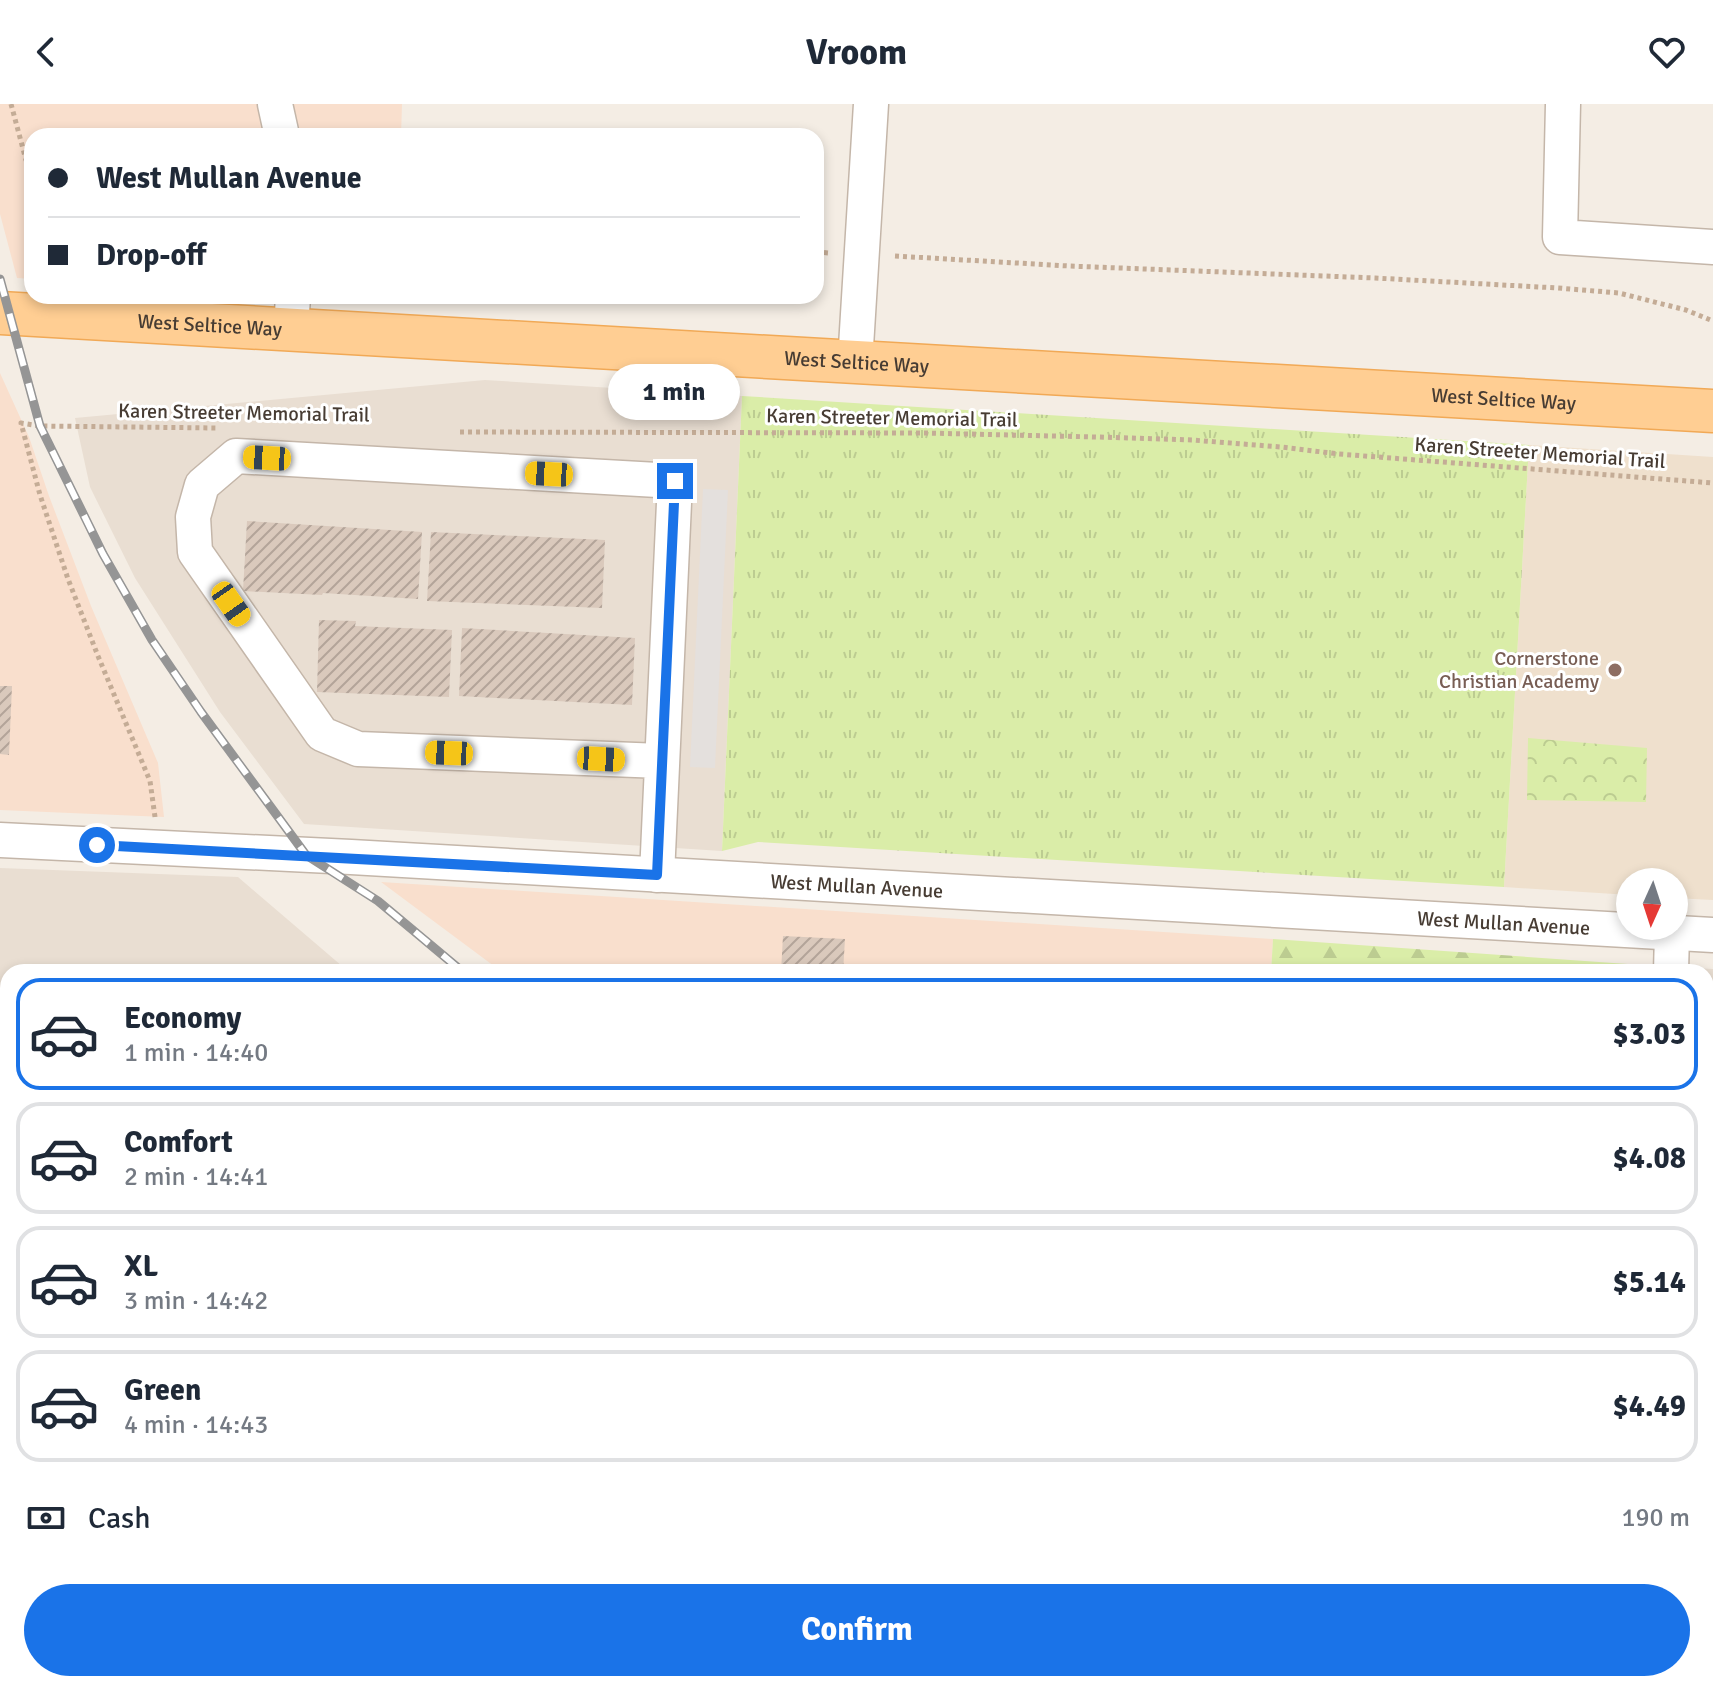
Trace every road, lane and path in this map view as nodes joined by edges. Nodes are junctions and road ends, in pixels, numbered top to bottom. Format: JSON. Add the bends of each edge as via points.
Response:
{"nodes":[{"id":1,"x":11,"y":104,"type":"edge"},
{"id":2,"x":275,"y":104,"type":"edge"},
{"id":3,"x":871,"y":104,"type":"edge"},
{"id":4,"x":1563,"y":104,"type":"edge"},
{"id":5,"x":280,"y":128,"type":"edge"},
{"id":6,"x":24,"y":153,"type":"edge"},
{"id":7,"x":1713,"y":247,"type":"edge"},
{"id":8,"x":824,"y":252,"type":"edge"},
{"id":9,"x":863,"y":254,"type":"junction"},
{"id":10,"x":0,"y":313,"type":"edge"},
{"id":11,"x":292,"y":313,"type":"edge"},
{"id":12,"x":1713,"y":321,"type":"edge"},
{"id":13,"x":855,"y":363,"type":"junction"},
{"id":14,"x":1713,"y":411,"type":"edge"},
{"id":15,"x":226,"y":428,"type":"dead end"},
{"id":16,"x":458,"y":432,"type":"dead end"},
{"id":17,"x":1713,"y":483,"type":"edge"},
{"id":18,"x":661,"y":761,"type":"junction"},
{"id":19,"x":0,"y":840,"type":"edge"},
{"id":20,"x":157,"y":848,"type":"junction"},
{"id":21,"x":657,"y":875,"type":"junction"},
{"id":22,"x":1616,"y":930,"type":"edge"},
{"id":23,"x":1688,"y":934,"type":"edge"},
{"id":24,"x":1713,"y":935,"type":"edge"},
{"id":25,"x":1672,"y":940,"type":"edge"},
{"id":26,"x":1671,"y":964,"type":"edge"}],
"edges":[{"from":1,"to":6,"type":"path"},
{"from":2,"to":5,"type":"street"},
{"from":3,"to":9,"type":"street"},
{"from":4,"to":7,"type":"street","via":[[1560,237]]},
{"from":8,"to":9,"type":"path"},
{"from":9,"to":12,"type":"path","via":[[1558,288],[1619,293]]},
{"from":9,"to":13,"type":"street"},
{"from":10,"to":11,"type":"main road","name":"West Seltice Way"},
{"from":11,"to":13,"type":"main road","name":"West Seltice Way"},
{"from":13,"to":14,"type":"main road","name":"West Seltice Way"},
{"from":15,"to":20,"type":"path","name":"Karen Streeter Memorial Trail","via":[[21,423],[68,579],[150,781]]},
{"from":16,"to":17,"type":"path","name":"Karen Streeter Memorial Trail","via":[[925,433],[1192,440]]},
{"from":18,"to":18,"type":"street","via":[[675,481],[236,456],[202,485],[193,517],[195,552],[322,734],[358,749]]},
{"from":18,"to":21,"type":"street"},
{"from":19,"to":20,"type":"street","name":"West Mullan Avenue"},
{"from":20,"to":21,"type":"street","name":"West Mullan Avenue"},
{"from":21,"to":22,"type":"street","name":"West Mullan Avenue"},
{"from":23,"to":24,"type":"street","name":"West Mullan Avenue"},
{"from":25,"to":26,"type":"street"}]}
